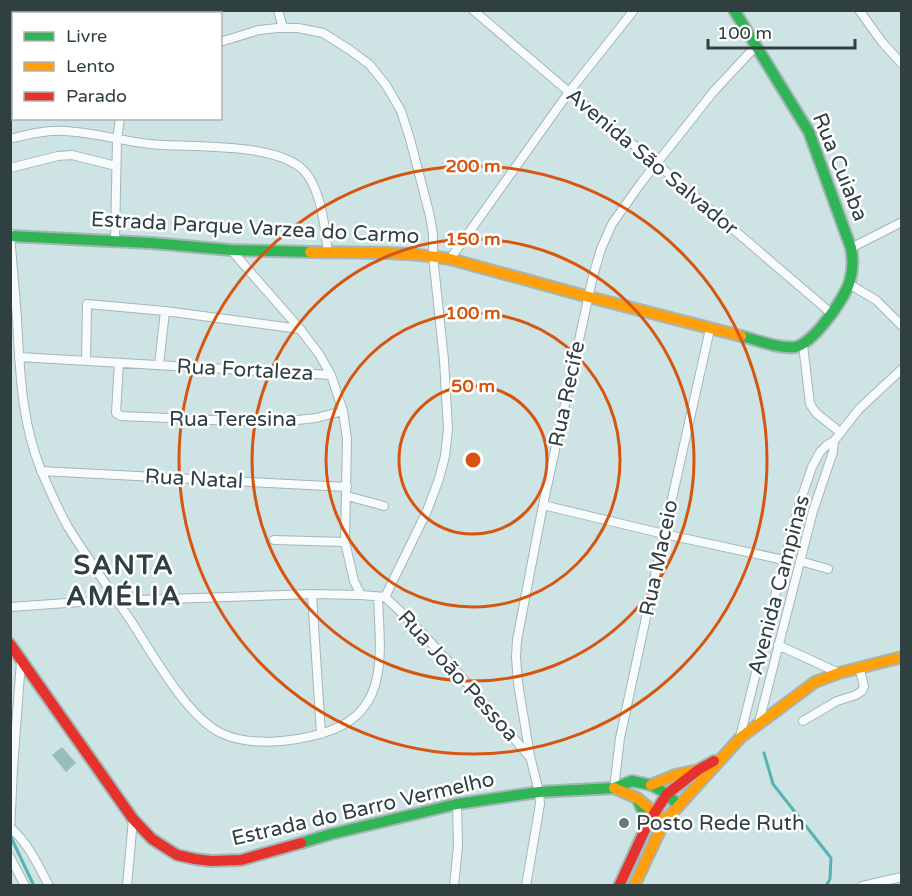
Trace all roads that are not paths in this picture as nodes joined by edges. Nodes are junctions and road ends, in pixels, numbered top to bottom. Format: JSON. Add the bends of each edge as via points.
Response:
{"nodes":[{"id":1,"x":278,"y":10,"type":"edge"},
{"id":2,"x":473,"y":10,"type":"edge"},
{"id":3,"x":634,"y":10,"type":"edge"},
{"id":4,"x":734,"y":10,"type":"edge"},
{"id":5,"x":859,"y":10,"type":"edge"},
{"id":6,"x":283,"y":28,"type":"junction"},
{"id":7,"x":222,"y":41,"type":"edge"},
{"id":8,"x":756,"y":46,"type":"junction"},
{"id":9,"x":902,"y":64,"type":"edge"},
{"id":10,"x":569,"y":92,"type":"junction"},
{"id":11,"x":120,"y":120,"type":"edge"},
{"id":12,"x":10,"y":139,"type":"edge"},
{"id":13,"x":117,"y":140,"type":"junction"},
{"id":14,"x":657,"y":164,"type":"junction"},
{"id":15,"x":116,"y":166,"type":"junction"},
{"id":16,"x":10,"y":168,"type":"edge"},
{"id":17,"x":902,"y":222,"type":"edge"},
{"id":18,"x":11,"y":235,"type":"edge"},
{"id":19,"x":115,"y":240,"type":"junction"},
{"id":20,"x":851,"y":248,"type":"junction"},
{"id":21,"x":231,"y":250,"type":"junction"},
{"id":22,"x":328,"y":253,"type":"junction"},
{"id":23,"x":433,"y":256,"type":"junction"},
{"id":24,"x":450,"y":259,"type":"junction"},
{"id":25,"x":849,"y":284,"type":"junction"},
{"id":26,"x":589,"y":297,"type":"junction"},
{"id":27,"x":165,"y":311,"type":"junction"},
{"id":28,"x":831,"y":313,"type":"junction"},
{"id":29,"x":902,"y":326,"type":"edge"},
{"id":30,"x":300,"y":329,"type":"junction"},
{"id":31,"x":710,"y":329,"type":"junction"},
{"id":32,"x":803,"y":345,"type":"junction"},
{"id":33,"x":19,"y":357,"type":"junction"},
{"id":34,"x":86,"y":361,"type":"junction"},
{"id":35,"x":119,"y":363,"type":"junction"},
{"id":36,"x":159,"y":364,"type":"junction"},
{"id":37,"x":902,"y":369,"type":"edge"},
{"id":38,"x":331,"y":375,"type":"junction"},
{"id":39,"x":343,"y":411,"type":"junction"},
{"id":40,"x":840,"y":432,"type":"junction"},
{"id":41,"x":834,"y":441,"type":"junction"},
{"id":42,"x":41,"y":471,"type":"junction"},
{"id":43,"x":347,"y":487,"type":"junction"},
{"id":44,"x":347,"y":496,"type":"junction"},
{"id":45,"x":543,"y":505,"type":"junction"},
{"id":46,"x":384,"y":506,"type":"dead end"},
{"id":47,"x":664,"y":534,"type":"junction"},
{"id":48,"x":274,"y":540,"type":"dead end"},
{"id":49,"x":345,"y":542,"type":"junction"},
{"id":50,"x":784,"y":560,"type":"junction"},
{"id":51,"x":800,"y":561,"type":"junction"},
{"id":52,"x":828,"y":569,"type":"dead end"},
{"id":53,"x":312,"y":594,"type":"junction"},
{"id":54,"x":361,"y":595,"type":"junction"},
{"id":55,"x":382,"y":597,"type":"junction"},
{"id":56,"x":118,"y":601,"type":"junction"},
{"id":57,"x":10,"y":607,"type":"edge"},
{"id":58,"x":10,"y":644,"type":"edge"},
{"id":59,"x":778,"y":645,"type":"junction"},
{"id":60,"x":902,"y":657,"type":"edge"},
{"id":61,"x":21,"y":661,"type":"junction"},
{"id":62,"x":859,"y":667,"type":"junction"},
{"id":63,"x":839,"y":673,"type":"junction"},
{"id":64,"x":803,"y":721,"type":"dead end"},
{"id":65,"x":759,"y":722,"type":"junction"},
{"id":66,"x":321,"y":734,"type":"junction"},
{"id":67,"x":740,"y":738,"type":"junction"},
{"id":68,"x":725,"y":754,"type":"junction"},
{"id":69,"x":530,"y":756,"type":"junction"},
{"id":70,"x":698,"y":770,"type":"junction"},
{"id":71,"x":651,"y":785,"type":"junction"},
{"id":72,"x":614,"y":788,"type":"junction"},
{"id":73,"x":539,"y":792,"type":"junction"},
{"id":74,"x":667,"y":794,"type":"junction"},
{"id":75,"x":637,"y":798,"type":"junction"},
{"id":76,"x":458,"y":804,"type":"junction"},
{"id":77,"x":678,"y":805,"type":"junction"},
{"id":78,"x":655,"y":812,"type":"junction"},
{"id":79,"x":133,"y":819,"type":"junction"},
{"id":80,"x":664,"y":822,"type":"junction"},
{"id":81,"x":648,"y":823,"type":"junction"},
{"id":82,"x":11,"y":831,"type":"edge"},
{"id":83,"x":10,"y":858,"type":"edge"},
{"id":84,"x":902,"y":877,"type":"edge"},
{"id":85,"x":25,"y":885,"type":"edge"},
{"id":86,"x":49,"y":885,"type":"edge"},
{"id":87,"x":127,"y":885,"type":"edge"},
{"id":88,"x":454,"y":885,"type":"edge"},
{"id":89,"x":526,"y":885,"type":"edge"},
{"id":90,"x":619,"y":885,"type":"edge"},
{"id":91,"x":634,"y":885,"type":"edge"},
{"id":92,"x":862,"y":885,"type":"edge"}],
"edges":[{"from":1,"to":6,"type":"street"},
{"from":2,"to":10,"type":"street","name":"Avenida São Salvador"},
{"from":3,"to":10,"type":"street"},
{"from":4,"to":8,"type":"street","name":"Rua Cuiaba"},
{"from":5,"to":9,"type":"street"},
{"from":6,"to":7,"type":"street","via":[[259,30]]},
{"from":6,"to":23,"type":"street","via":[[323,33],[370,65],[386,85],[401,111],[413,150],[430,216]]},
{"from":8,"to":14,"type":"street","name":"Rua Recife"},
{"from":8,"to":20,"type":"street","name":"Rua Cuiaba","via":[[809,132]]},
{"from":10,"to":14,"type":"street","name":"Avenida São Salvador"},
{"from":10,"to":24,"type":"street"},
{"from":11,"to":13,"type":"street"},
{"from":12,"to":13,"type":"street","via":[[65,131]]},
{"from":13,"to":15,"type":"street"},
{"from":13,"to":22,"type":"street","via":[[266,152],[288,159],[303,169],[314,186]]},
{"from":14,"to":26,"type":"street","name":"Rua Recife","via":[[612,224],[592,276]]},
{"from":14,"to":28,"type":"street","name":"Avenida São Salvador"},
{"from":15,"to":16,"type":"street","via":[[72,155]]},
{"from":15,"to":19,"type":"street"},
{"from":17,"to":20,"type":"street"},
{"from":18,"to":19,"type":"street","name":"Estrada Parque Varzea do Carmo"},
{"from":18,"to":33,"type":"street"},
{"from":19,"to":21,"type":"street","name":"Estrada Parque Varzea do Carmo"},
{"from":20,"to":25,"type":"street","name":"Rua Cuiaba"},
{"from":21,"to":22,"type":"street","name":"Estrada Parque Varzea do Carmo"},
{"from":21,"to":30,"type":"street"},
{"from":22,"to":23,"type":"street","name":"Estrada Parque Varzea do Carmo"},
{"from":23,"to":24,"type":"street","name":"Estrada Parque Varzea do Carmo"},
{"from":23,"to":55,"type":"street","via":[[444,360],[448,429],[445,456],[427,511]]},
{"from":24,"to":26,"type":"street","name":"Estrada Parque Varzea do Carmo"},
{"from":25,"to":28,"type":"street","name":"Rua Cuiaba"},
{"from":25,"to":29,"type":"street","via":[[876,300]]},
{"from":26,"to":31,"type":"street","name":"Estrada Parque Varzea do Carmo"},
{"from":26,"to":45,"type":"street","name":"Rua Recife"},
{"from":27,"to":30,"type":"street"},
{"from":27,"to":34,"type":"street","via":[[87,304]]},
{"from":27,"to":36,"type":"street","name":"Rua Fortaleza"},
{"from":28,"to":32,"type":"street"},
{"from":30,"to":38,"type":"street"},
{"from":31,"to":32,"type":"street","name":"Estrada Parque Varzea do Carmo","via":[[780,346]]},
{"from":31,"to":47,"type":"street","name":"Rua Maceio"},
{"from":32,"to":40,"type":"street","via":[[810,404]]},
{"from":33,"to":34,"type":"street","name":"Rua Fortaleza"},
{"from":33,"to":42,"type":"street","via":[[27,430]]},
{"from":34,"to":35,"type":"street","name":"Rua Fortaleza"},
{"from":35,"to":36,"type":"street","name":"Rua Fortaleza"},
{"from":35,"to":39,"type":"street","name":"Rua Teresina","via":[[116,414],[121,416],[288,421]]},
{"from":36,"to":38,"type":"street","name":"Rua Fortaleza"},
{"from":37,"to":40,"type":"street","name":"Avenida Campinas"},
{"from":38,"to":39,"type":"street"},
{"from":39,"to":43,"type":"street"},
{"from":40,"to":41,"type":"street","name":"Avenida Campinas"},
{"from":41,"to":50,"type":"street","name":"Avenida Campinas","via":[[820,452],[812,467]]},
{"from":41,"to":51,"type":"street","name":"Avenida Campinas"},
{"from":42,"to":43,"type":"street","name":"Rua Natal"},
{"from":42,"to":56,"type":"street","via":[[67,525]]},
{"from":43,"to":44,"type":"street"},
{"from":44,"to":46,"type":"street"},
{"from":44,"to":49,"type":"street"},
{"from":45,"to":47,"type":"street"},
{"from":45,"to":69,"type":"street","name":"Rua Recife","via":[[516,657]]},
{"from":47,"to":50,"type":"street"},
{"from":47,"to":72,"type":"street","name":"Rua Maceio","via":[[620,738]]},
{"from":48,"to":49,"type":"street"},
{"from":49,"to":54,"type":"street"},
{"from":50,"to":67,"type":"street","name":"Avenida Campinas"},
{"from":51,"to":52,"type":"street"},
{"from":51,"to":59,"type":"street","name":"Avenida Campinas"},
{"from":53,"to":54,"type":"street"},
{"from":53,"to":56,"type":"street"},
{"from":53,"to":66,"type":"street"},
{"from":54,"to":55,"type":"street"},
{"from":55,"to":66,"type":"street","via":[[380,655],[372,694],[353,718]]},
{"from":55,"to":69,"type":"street","name":"Rua João Pessoa","via":[[444,656]]},
{"from":56,"to":57,"type":"street"},
{"from":56,"to":66,"type":"street","via":[[194,713],[219,733],[259,742]]},
{"from":58,"to":61,"type":"street","name":"Estrada do Barro Vermelho"},
{"from":59,"to":63,"type":"street"},
{"from":59,"to":65,"type":"street","name":"Avenida Campinas"},
{"from":60,"to":62,"type":"street"},
{"from":61,"to":79,"type":"street","name":"Estrada do Barro Vermelho"},
{"from":61,"to":82,"type":"street"},
{"from":62,"to":63,"type":"street"},
{"from":62,"to":64,"type":"street","via":[[862,691]]},
{"from":63,"to":65,"type":"street","via":[[815,682]]},
{"from":65,"to":67,"type":"street"},
{"from":67,"to":68,"type":"street"},
{"from":68,"to":70,"type":"street"},
{"from":68,"to":77,"type":"street"},
{"from":69,"to":73,"type":"street","name":"Rua Recife"},
{"from":70,"to":71,"type":"street"},
{"from":70,"to":74,"type":"street"},
{"from":71,"to":72,"type":"street","name":"Estrada do Barro Vermelho","via":[[632,782]]},
{"from":71,"to":74,"type":"street"},
{"from":72,"to":73,"type":"street","name":"Estrada do Barro Vermelho"},
{"from":72,"to":75,"type":"street","name":"Estrada do Barro Vermelho"},
{"from":73,"to":76,"type":"street","name":"Estrada do Barro Vermelho"},
{"from":73,"to":89,"type":"street","name":"Rua Recife","via":[[539,815]]},
{"from":74,"to":77,"type":"street"},
{"from":74,"to":78,"type":"street"},
{"from":75,"to":78,"type":"street","name":"Estrada do Barro Vermelho"},
{"from":75,"to":81,"type":"street"},
{"from":76,"to":79,"type":"street","name":"Estrada do Barro Vermelho","via":[[241,860],[212,861],[177,855],[152,839]]},
{"from":76,"to":88,"type":"street"},
{"from":77,"to":80,"type":"street"},
{"from":78,"to":80,"type":"street","name":"Estrada do Barro Vermelho"},
{"from":78,"to":81,"type":"street"},
{"from":79,"to":87,"type":"street"},
{"from":80,"to":91,"type":"street"},
{"from":81,"to":90,"type":"street"},
{"from":82,"to":86,"type":"street","via":[[31,850]]},
{"from":83,"to":85,"type":"street"},
{"from":84,"to":92,"type":"street"}]}
